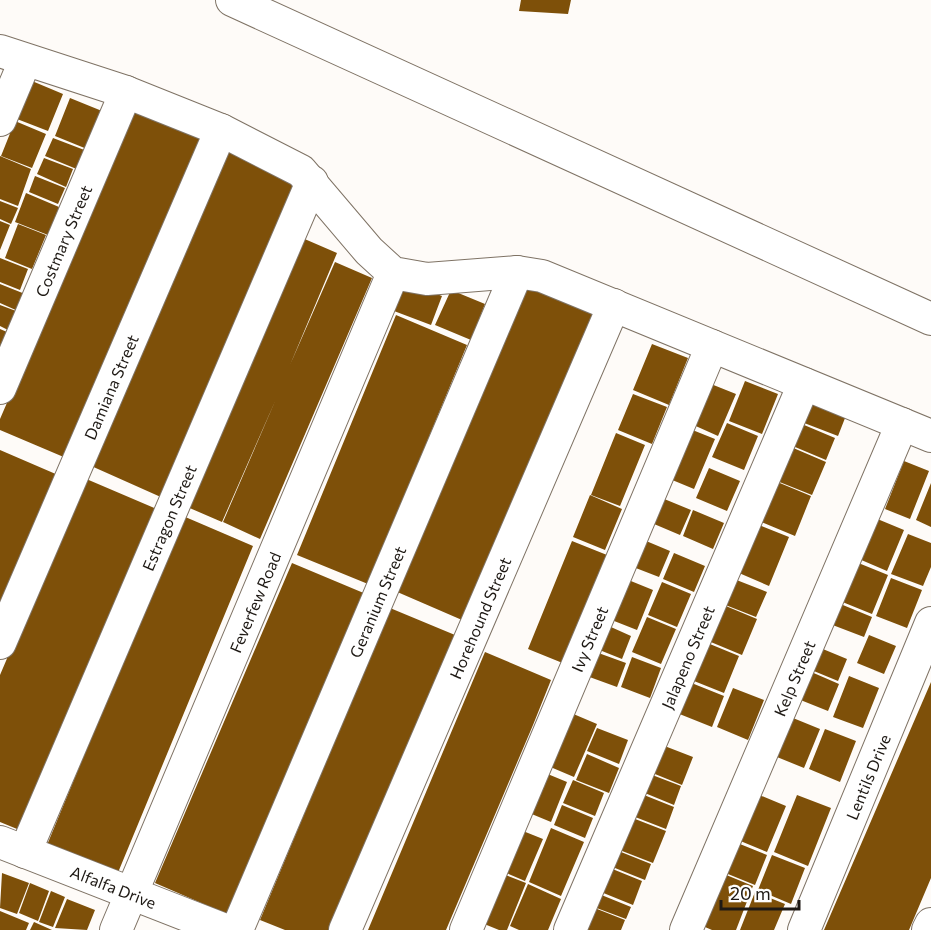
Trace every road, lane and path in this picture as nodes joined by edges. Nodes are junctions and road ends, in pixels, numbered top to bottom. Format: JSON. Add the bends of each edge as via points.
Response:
{"nodes":[{"id":1,"x":232,"y":0,"type":"edge"},
{"id":2,"x":13,"y":56,"type":"edge"},
{"id":3,"x":126,"y":93,"type":"junction"},
{"id":4,"x":0,"y":120,"type":"edge"},
{"id":5,"x":221,"y":130,"type":"junction"},
{"id":6,"x":312,"y":182,"type":"junction"},
{"id":7,"x":516,"y":272,"type":"junction"},
{"id":8,"x":393,"y":273,"type":"junction"},
{"id":9,"x":614,"y":305,"type":"junction"},
{"id":10,"x":931,"y":319,"type":"edge"},
{"id":11,"x":712,"y":346,"type":"junction"},
{"id":12,"x":804,"y":384,"type":"junction"},
{"id":13,"x":0,"y":388,"type":"edge"},
{"id":14,"x":902,"y":424,"type":"junction"},
{"id":15,"x":931,"y":436,"type":"edge"},
{"id":16,"x":931,"y":623,"type":"edge"},
{"id":17,"x":0,"y":643,"type":"edge"},
{"id":18,"x":13,"y":847,"type":"edge"},
{"id":19,"x":131,"y":892,"type":"junction"},
{"id":20,"x":931,"y":924,"type":"edge"},
{"id":21,"x":116,"y":930,"type":"edge"},
{"id":22,"x":225,"y":930,"type":"edge"},
{"id":23,"x":237,"y":930,"type":"edge"},
{"id":24,"x":345,"y":930,"type":"edge"},
{"id":25,"x":466,"y":930,"type":"edge"},
{"id":26,"x":570,"y":930,"type":"edge"},
{"id":27,"x":686,"y":930,"type":"edge"},
{"id":28,"x":804,"y":930,"type":"edge"},
{"id":29,"x":928,"y":930,"type":"edge"}],
"edges":[{"from":1,"to":10,"type":"street"},
{"from":2,"to":3,"type":"street"},
{"from":2,"to":4,"type":"street"},
{"from":3,"to":5,"type":"street"},
{"from":3,"to":13,"type":"street","name":"Costmary Street"},
{"from":5,"to":6,"type":"street","via":[[301,171]]},
{"from":5,"to":17,"type":"street","name":"Damiana Street"},
{"from":6,"to":8,"type":"street","via":[[369,251]]},
{"from":6,"to":18,"type":"street","name":"Estragon Street"},
{"from":7,"to":8,"type":"street","via":[[427,279]]},
{"from":7,"to":9,"type":"street","via":[[542,276]]},
{"from":7,"to":23,"type":"street","name":"Geranium Street"},
{"from":8,"to":19,"type":"street","name":"Feverfew Road"},
{"from":9,"to":11,"type":"street"},
{"from":9,"to":24,"type":"street","name":"Horehound Street"},
{"from":11,"to":12,"type":"street"},
{"from":11,"to":25,"type":"street","name":"Ivy Street"},
{"from":12,"to":14,"type":"street"},
{"from":12,"to":26,"type":"street","name":"Jalapeno Street"},
{"from":14,"to":15,"type":"street"},
{"from":14,"to":27,"type":"street","name":"Kelp Street"},
{"from":16,"to":28,"type":"street","name":"Lentils Drive"},
{"from":18,"to":19,"type":"street","name":"Alfalfa Drive"},
{"from":19,"to":21,"type":"street","name":"Feverfew Road"},
{"from":19,"to":22,"type":"street","name":"Alfalfa Drive"},
{"from":20,"to":29,"type":"street"}]}
